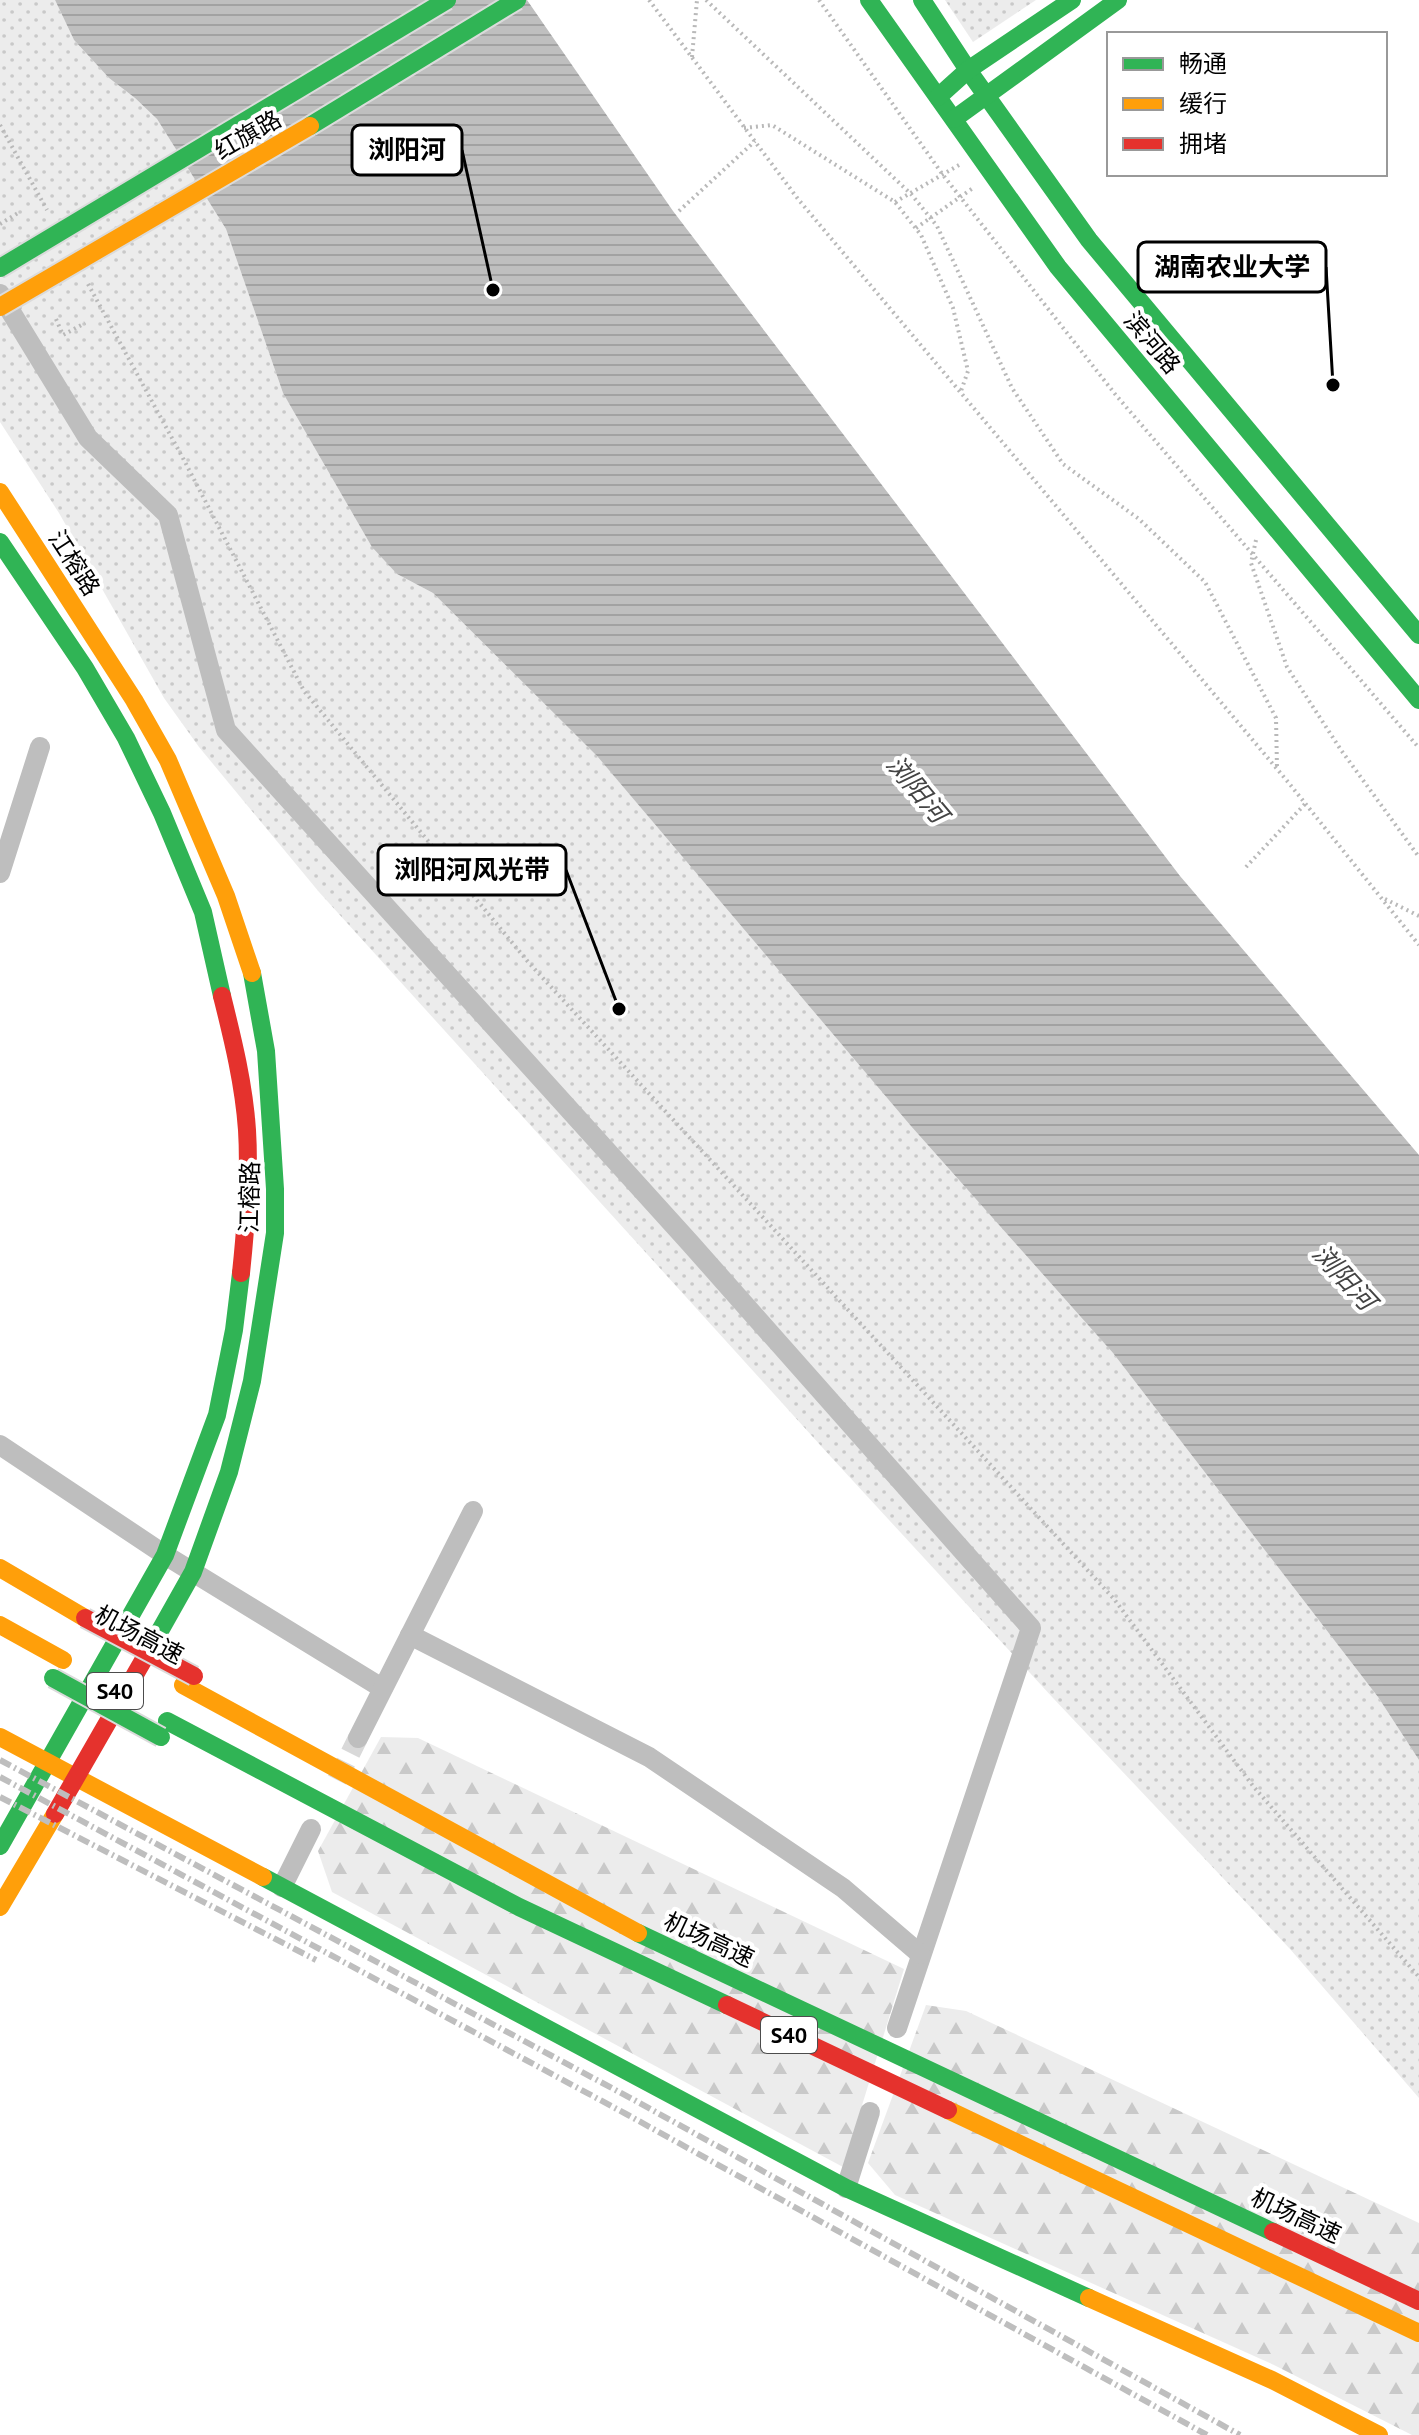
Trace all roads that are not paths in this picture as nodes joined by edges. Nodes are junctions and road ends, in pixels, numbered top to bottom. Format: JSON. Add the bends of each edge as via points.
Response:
{"nodes":[{"id":1,"x":447,"y":0,"type":"edge"},
{"id":2,"x":517,"y":0,"type":"edge"},
{"id":3,"x":869,"y":0,"type":"edge"},
{"id":4,"x":922,"y":0,"type":"edge"},
{"id":5,"x":1072,"y":0,"type":"edge"},
{"id":6,"x":1118,"y":0,"type":"edge"},
{"id":7,"x":968,"y":70,"type":"junction"},
{"id":8,"x":985,"y":95,"type":"junction"},
{"id":9,"x":938,"y":97,"type":"junction"},
{"id":10,"x":954,"y":119,"type":"junction"},
{"id":11,"x":0,"y":268,"type":"edge"},
{"id":12,"x":0,"y":294,"type":"edge"},
{"id":13,"x":0,"y":307,"type":"edge"},
{"id":14,"x":0,"y":492,"type":"edge"},
{"id":15,"x":0,"y":542,"type":"edge"},
{"id":16,"x":1419,"y":635,"type":"edge"},
{"id":17,"x":1419,"y":700,"type":"edge"},
{"id":18,"x":40,"y":747,"type":"dead end"},
{"id":19,"x":0,"y":873,"type":"edge"},
{"id":20,"x":0,"y":1445,"type":"edge"},
{"id":21,"x":473,"y":1511,"type":"dead end"},
{"id":22,"x":165,"y":1555,"type":"junction"},
{"id":23,"x":0,"y":1568,"type":"edge"},
{"id":24,"x":193,"y":1572,"type":"junction"},
{"id":25,"x":0,"y":1583,"type":"edge"},
{"id":26,"x":82,"y":1624,"type":"junction"},
{"id":27,"x":0,"y":1625,"type":"edge"},
{"id":28,"x":410,"y":1635,"type":"junction"},
{"id":29,"x":46,"y":1675,"type":"dead end"},
{"id":30,"x":382,"y":1688,"type":"junction"},
{"id":31,"x":164,"y":1729,"type":"junction"},
{"id":32,"x":0,"y":1737,"type":"edge"},
{"id":33,"x":358,"y":1738,"type":"tunnel mouth"},
{"id":34,"x":49,"y":1763,"type":"junction"},
{"id":35,"x":77,"y":1777,"type":"junction"},
{"id":36,"x":311,"y":1829,"type":"dead end"},
{"id":37,"x":0,"y":1846,"type":"edge"},
{"id":38,"x":282,"y":1887,"type":"junction"},
{"id":39,"x":0,"y":1907,"type":"edge"},
{"id":40,"x":920,"y":1954,"type":"junction"},
{"id":41,"x":897,"y":2028,"type":"dead end"},
{"id":42,"x":870,"y":2112,"type":"dead end"},
{"id":43,"x":846,"y":2188,"type":"junction"},
{"id":44,"x":1419,"y":2301,"type":"edge"},
{"id":45,"x":1419,"y":2333,"type":"edge"},
{"id":46,"x":1379,"y":2435,"type":"edge"}],
"edges":[{"from":1,"to":11,"type":"main road","name":"红旗路","bridge":true},
{"from":2,"to":13,"type":"main road","name":"红旗路","bridge":true},
{"from":3,"to":9,"type":"main road","name":"滨河路"},
{"from":4,"to":7,"type":"main road","name":"滨河路"},
{"from":5,"to":7,"type":"main road"},
{"from":6,"to":8,"type":"main road"},
{"from":7,"to":8,"type":"main road","name":"滨河路"},
{"from":7,"to":9,"type":"main road"},
{"from":8,"to":10,"type":"main road"},
{"from":8,"to":16,"type":"main road","name":"滨河路","via":[[1089,240]]},
{"from":9,"to":10,"type":"main road","name":"滨河路"},
{"from":10,"to":17,"type":"main road","name":"滨河路","via":[[1058,267]]},
{"from":12,"to":40,"type":"street","via":[[88,438],[168,515],[226,730],[1031,1628]]},
{"from":14,"to":24,"type":"main road","name":"江榕路","via":[[168,760],[249,960],[266,1051],[275,1233],[252,1381],[229,1472]]},
{"from":15,"to":22,"type":"main road","name":"江榕路","via":[[92,680],[162,813],[203,912],[238,1063],[247,1131],[247,1220],[234,1330],[217,1415]]},
{"from":18,"to":19,"type":"street"},
{"from":20,"to":22,"type":"street"},
{"from":21,"to":28,"type":"street"},
{"from":22,"to":24,"type":"street"},
{"from":22,"to":34,"type":"main road","name":"江榕路"},
{"from":23,"to":26,"type":"main road"},
{"from":24,"to":30,"type":"street"},
{"from":24,"to":35,"type":"main road","name":"江榕路"},
{"from":25,"to":26,"type":"main road","name":"机场高速","number":"S40"},
{"from":26,"to":44,"type":"main road","name":"机场高速","number":"S40","via":[[634,1931]]},
{"from":27,"to":31,"type":"main road","number":"S40","via":[[63,1660]]},
{"from":28,"to":30,"type":"street"},
{"from":28,"to":40,"type":"street","via":[[649,1757],[843,1888]]},
{"from":29,"to":31,"type":"main road","bridge":true},
{"from":30,"to":33,"type":"street"},
{"from":31,"to":45,"type":"main road","number":"S40","via":[[295,1789],[519,1907]]},
{"from":32,"to":34,"type":"main road"},
{"from":34,"to":35,"type":"main road"},
{"from":34,"to":37,"type":"main road","name":"江榕路"},
{"from":35,"to":38,"type":"main road"},
{"from":35,"to":39,"type":"main road","name":"江榕路"},
{"from":36,"to":38,"type":"street"},
{"from":38,"to":43,"type":"main road"},
{"from":40,"to":41,"type":"street"},
{"from":42,"to":43,"type":"street"},
{"from":43,"to":46,"type":"main road","via":[[1272,2380]]}]}
